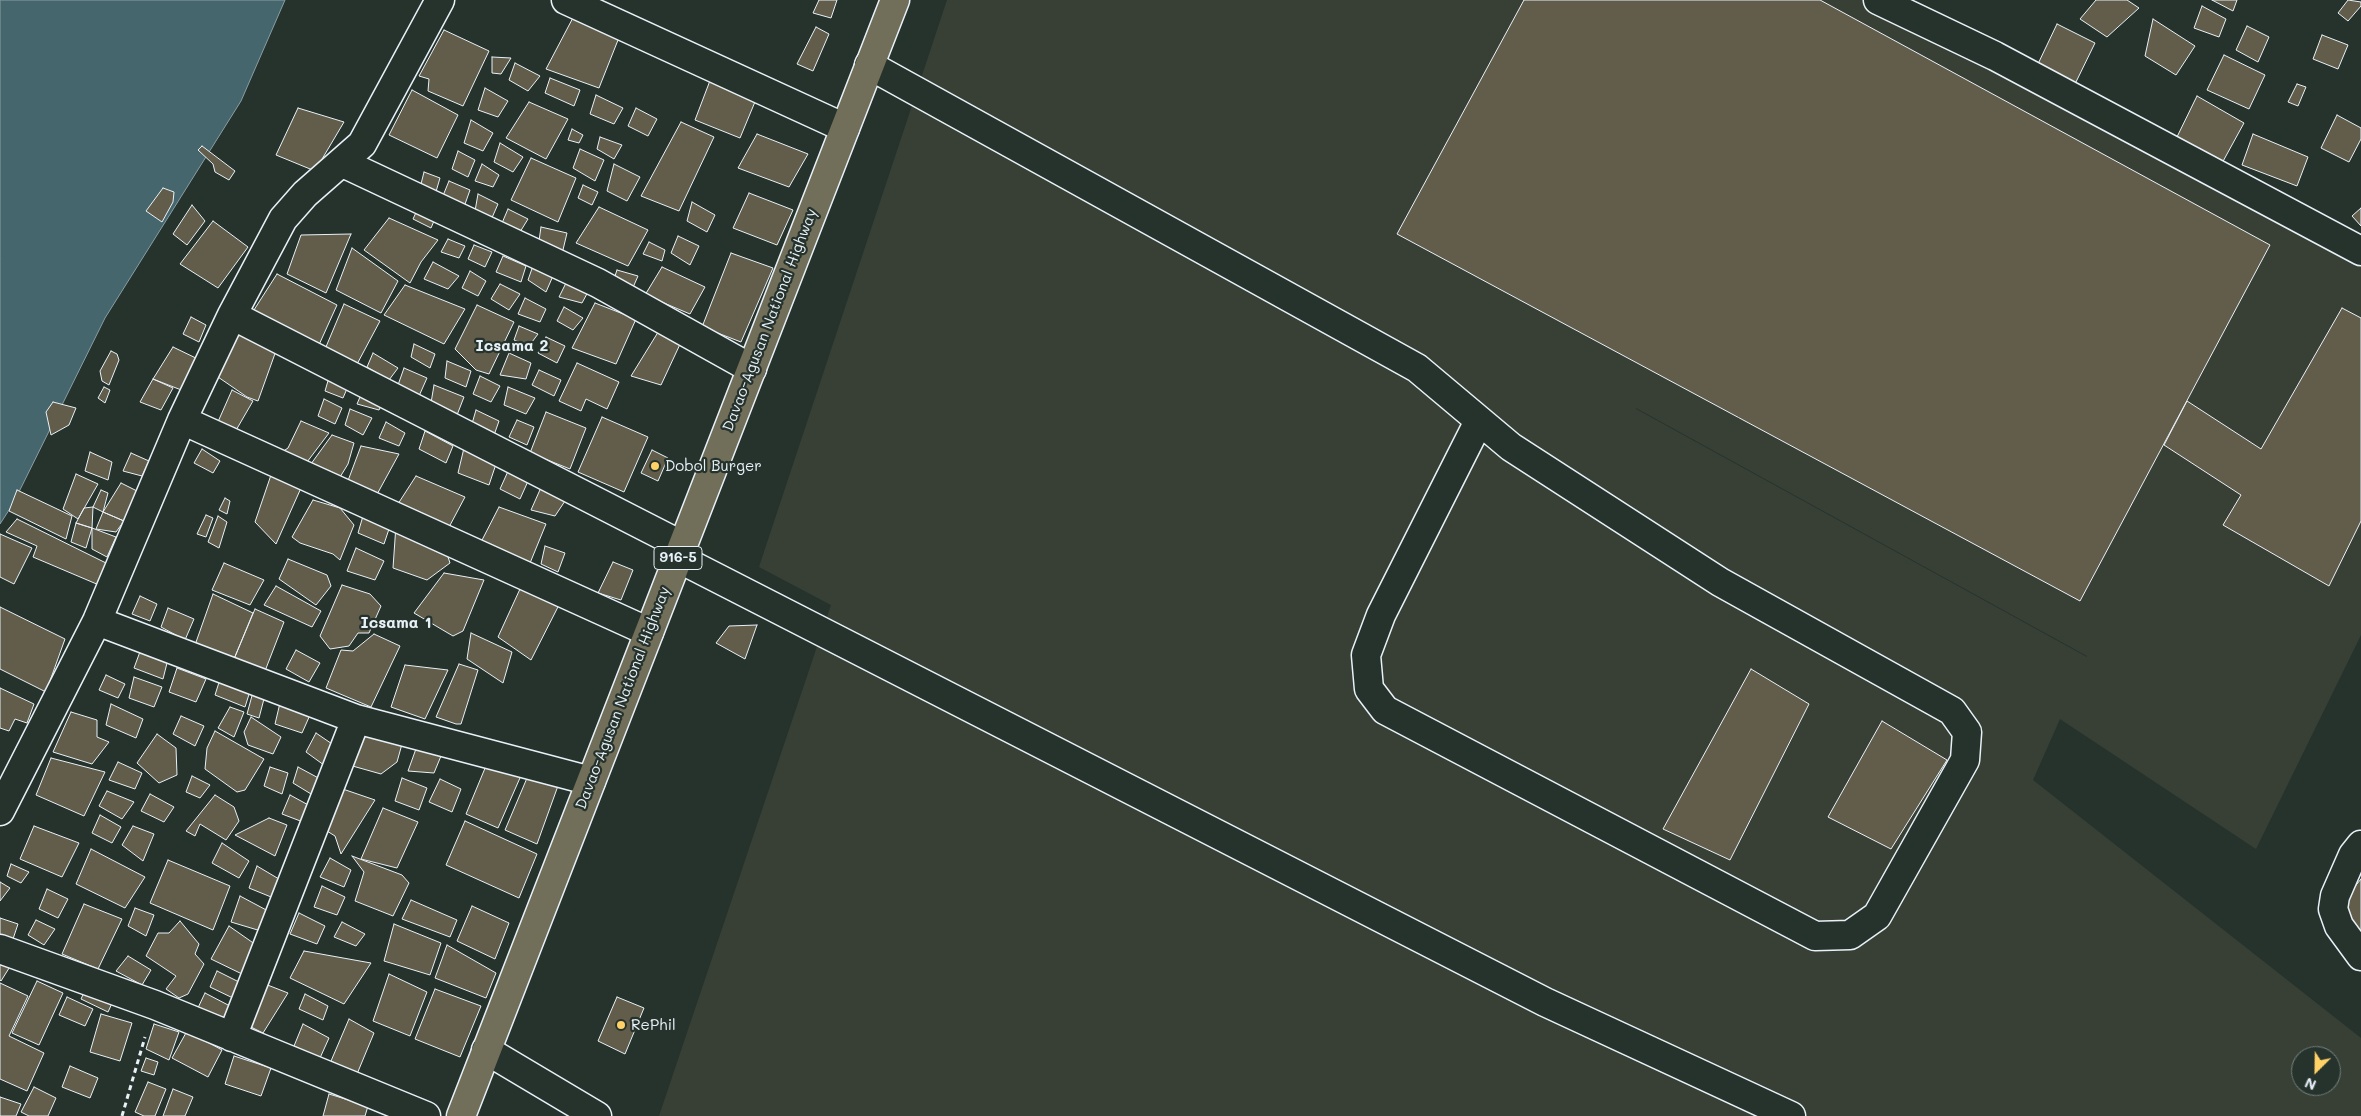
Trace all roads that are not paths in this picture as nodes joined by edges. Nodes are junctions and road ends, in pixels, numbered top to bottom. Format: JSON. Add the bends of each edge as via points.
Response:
{"nodes":[{"id":1,"x":440,"y":0,"type":"edge"},
{"id":2,"x":566,"y":0,"type":"edge"},
{"id":3,"x":895,"y":0,"type":"edge"},
{"id":4,"x":1878,"y":0,"type":"edge"},
{"id":5,"x":870,"y":66,"type":"junction"},
{"id":6,"x":845,"y":128,"type":"junction"},
{"id":7,"x":343,"y":163,"type":"junction"},
{"id":8,"x":2361,"y":251,"type":"edge"},
{"id":9,"x":232,"y":315,"type":"junction"},
{"id":10,"x":752,"y":369,"type":"junction"},
{"id":11,"x":182,"y":420,"type":"junction"},
{"id":12,"x":1479,"y":421,"type":"junction"},
{"id":13,"x":680,"y":552,"type":"junction"},
{"id":14,"x":97,"y":621,"type":"junction"},
{"id":15,"x":649,"y":632,"type":"junction"},
{"id":16,"x":356,"y":719,"type":"junction"},
{"id":17,"x":591,"y":781,"type":"junction"},
{"id":18,"x":0,"y":811,"type":"edge"},
{"id":19,"x":2361,"y":845,"type":"edge"},
{"id":20,"x":0,"y":949,"type":"edge"},
{"id":21,"x":2361,"y":956,"type":"edge"},
{"id":22,"x":232,"y":1037,"type":"junction"},
{"id":23,"x":486,"y":1050,"type":"junction"},
{"id":24,"x":426,"y":1116,"type":"edge"},
{"id":25,"x":461,"y":1116,"type":"edge"},
{"id":26,"x":597,"y":1116,"type":"edge"},
{"id":27,"x":1791,"y":1116,"type":"edge"}],
"edges":[{"from":1,"to":7,"type":"street","via":[[380,116],[362,144]]},
{"from":2,"to":6,"type":"street"},
{"from":3,"to":5,"type":"main road","name":"Davao-Agusan National Highway","number":"916-5"},
{"from":4,"to":8,"type":"street","via":[[1995,56]]},
{"from":5,"to":6,"type":"main road","name":"Davao-Agusan National Highway","number":"916-5"},
{"from":5,"to":12,"type":"street","via":[[1418,368]]},
{"from":6,"to":10,"type":"main road","name":"Davao-Agusan National Highway","number":"916-5"},
{"from":7,"to":9,"type":"street","via":[[305,194],[284,220]]},
{"from":7,"to":10,"type":"street","via":[[598,283]]},
{"from":9,"to":11,"type":"street"},
{"from":9,"to":13,"type":"street"},
{"from":10,"to":13,"type":"main road","name":"Davao-Agusan National Highway","number":"916-5"},
{"from":11,"to":14,"type":"street"},
{"from":11,"to":15,"type":"street"},
{"from":12,"to":12,"type":"street","via":[[1511,447],[1720,582],[1952,712],[1967,732],[1965,760],[1877,916],[1850,935],[1815,936],[1385,710],[1369,689],[1366,654],[1381,615]]},
{"from":13,"to":15,"type":"main road","name":"Davao-Agusan National Highway","number":"916-5"},
{"from":13,"to":27,"type":"street","via":[[1545,1002]]},
{"from":14,"to":16,"type":"street"},
{"from":14,"to":18,"type":"street"},
{"from":15,"to":17,"type":"main road","name":"Davao-Agusan National Highway","number":"916-5"},
{"from":16,"to":17,"type":"street"},
{"from":16,"to":22,"type":"street"},
{"from":17,"to":23,"type":"main road","name":"Davao-Agusan National Highway","number":"916-5"},
{"from":19,"to":21,"type":"street","via":[[2353,855],[2335,896],[2333,909],[2339,926]]},
{"from":20,"to":22,"type":"street","via":[[155,1005]]},
{"from":22,"to":24,"type":"street"},
{"from":23,"to":25,"type":"main road","name":"Davao-Agusan National Highway","number":"916-5"},
{"from":23,"to":26,"type":"street"}]}
